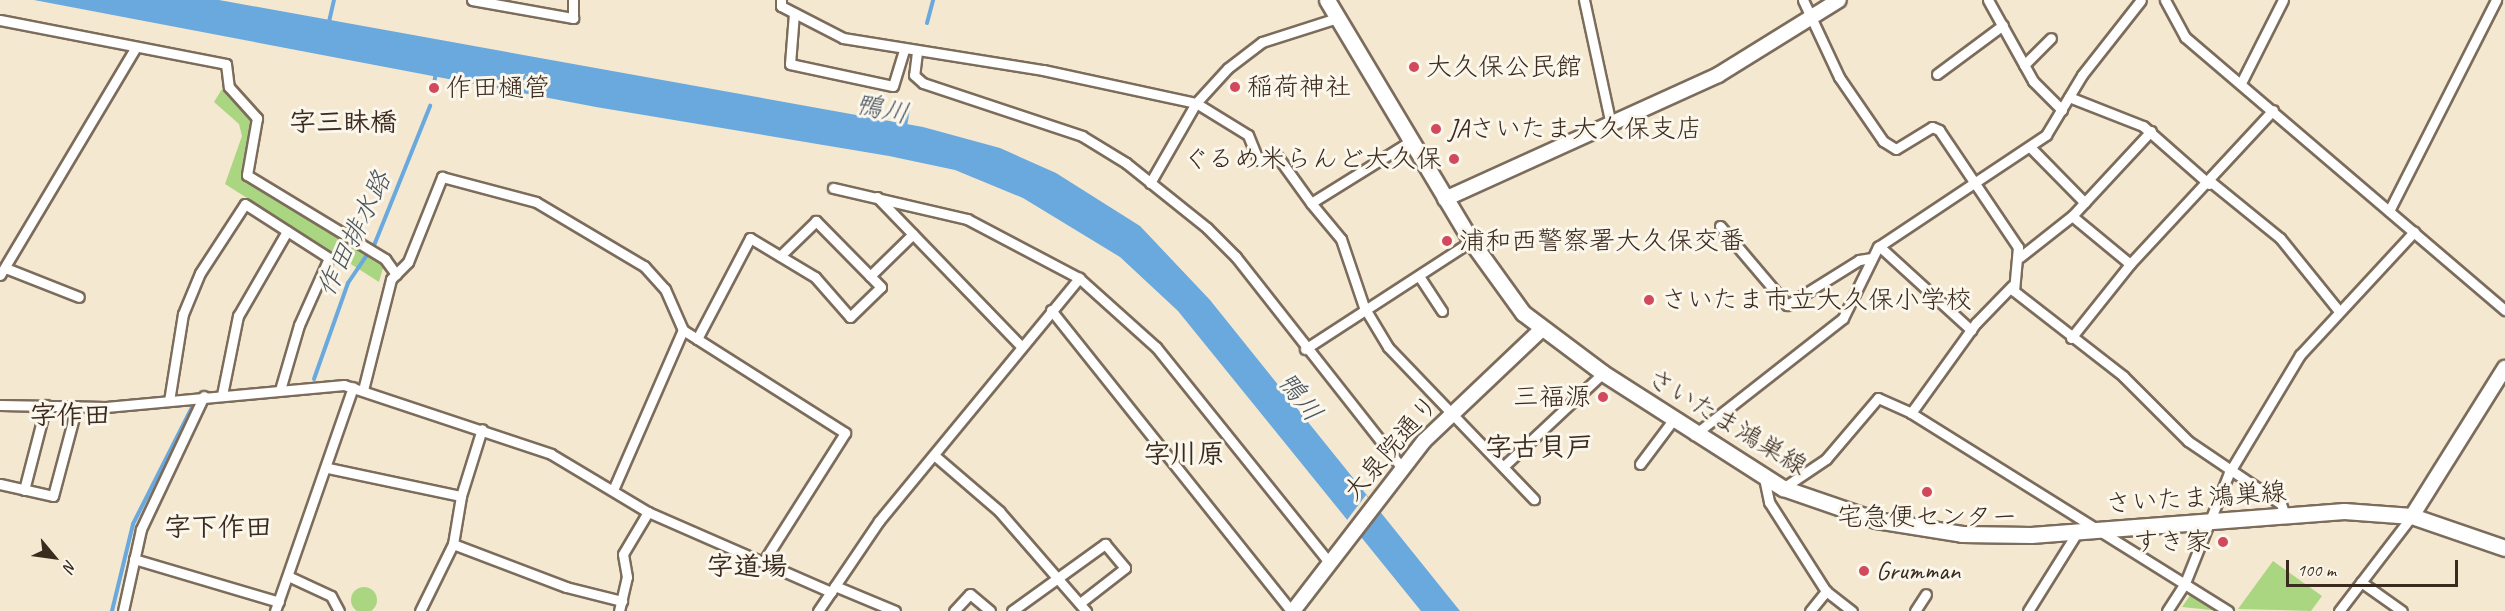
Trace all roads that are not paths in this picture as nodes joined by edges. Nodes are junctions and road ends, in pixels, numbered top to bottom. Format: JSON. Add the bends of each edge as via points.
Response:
{"nodes":[{"id":1,"x":472,"y":0,"type":"edge"},
{"id":2,"x":573,"y":0,"type":"edge"},
{"id":3,"x":781,"y":0,"type":"edge"},
{"id":4,"x":1327,"y":0,"type":"edge"},
{"id":5,"x":1584,"y":0,"type":"edge"},
{"id":6,"x":1803,"y":0,"type":"edge"},
{"id":7,"x":1839,"y":0,"type":"edge"},
{"id":8,"x":1988,"y":0,"type":"edge"},
{"id":9,"x":2141,"y":0,"type":"edge"},
{"id":10,"x":2164,"y":0,"type":"edge"},
{"id":11,"x":2283,"y":0,"type":"edge"},
{"id":12,"x":2496,"y":0,"type":"edge"},
{"id":13,"x":794,"y":13,"type":"junction"},
{"id":14,"x":1808,"y":18,"type":"junction"},
{"id":15,"x":1334,"y":19,"type":"junction"},
{"id":16,"x":0,"y":20,"type":"edge"},
{"id":17,"x":2003,"y":25,"type":"junction"},
{"id":18,"x":2051,"y":38,"type":"dead end"},
{"id":19,"x":136,"y":47,"type":"junction"},
{"id":20,"x":903,"y":49,"type":"junction"},
{"id":21,"x":917,"y":52,"type":"junction"},
{"id":22,"x":2024,"y":65,"type":"junction"},
{"id":23,"x":1937,"y":74,"type":"dead end"},
{"id":24,"x":2241,"y":83,"type":"junction"},
{"id":25,"x":2069,"y":97,"type":"junction"},
{"id":26,"x":1196,"y":103,"type":"junction"},
{"id":27,"x":2062,"y":110,"type":"junction"},
{"id":28,"x":2273,"y":110,"type":"junction"},
{"id":29,"x":1611,"y":125,"type":"junction"},
{"id":30,"x":2151,"y":131,"type":"junction"},
{"id":31,"x":1409,"y":142,"type":"junction"},
{"id":32,"x":2030,"y":147,"type":"junction"},
{"id":33,"x":1150,"y":183,"type":"junction"},
{"id":34,"x":2210,"y":183,"type":"junction"},
{"id":35,"x":1977,"y":184,"type":"junction"},
{"id":36,"x":832,"y":188,"type":"dead end"},
{"id":37,"x":878,"y":197,"type":"junction"},
{"id":38,"x":1445,"y":199,"type":"junction"},
{"id":39,"x":1311,"y":202,"type":"junction"},
{"id":40,"x":2085,"y":203,"type":"junction"},
{"id":41,"x":2389,"y":211,"type":"junction"},
{"id":42,"x":2072,"y":216,"type":"junction"},
{"id":43,"x":1720,"y":226,"type":"dead end"},
{"id":44,"x":287,"y":231,"type":"junction"},
{"id":45,"x":2414,"y":232,"type":"junction"},
{"id":46,"x":913,"y":234,"type":"junction"},
{"id":47,"x":1471,"y":241,"type":"junction"},
{"id":48,"x":1879,"y":246,"type":"junction"},
{"id":49,"x":780,"y":256,"type":"junction"},
{"id":50,"x":2020,"y":257,"type":"junction"},
{"id":51,"x":1872,"y":258,"type":"junction"},
{"id":52,"x":2130,"y":264,"type":"junction"},
{"id":53,"x":8,"y":269,"type":"junction"},
{"id":54,"x":396,"y":274,"type":"junction"},
{"id":55,"x":0,"y":275,"type":"edge"},
{"id":56,"x":870,"y":276,"type":"junction"},
{"id":57,"x":1419,"y":276,"type":"junction"},
{"id":58,"x":1079,"y":278,"type":"junction"},
{"id":59,"x":2012,"y":286,"type":"junction"},
{"id":60,"x":79,"y":297,"type":"dead end"},
{"id":61,"x":1364,"y":307,"type":"junction"},
{"id":62,"x":1051,"y":310,"type":"junction"},
{"id":63,"x":2505,"y":310,"type":"edge"},
{"id":64,"x":1442,"y":311,"type":"dead end"},
{"id":65,"x":2339,"y":311,"type":"junction"},
{"id":66,"x":683,"y":330,"type":"junction"},
{"id":67,"x":1541,"y":330,"type":"junction"},
{"id":68,"x":1971,"y":330,"type":"junction"},
{"id":69,"x":2071,"y":338,"type":"junction"},
{"id":70,"x":698,"y":339,"type":"junction"},
{"id":71,"x":1021,"y":346,"type":"junction"},
{"id":72,"x":1305,"y":349,"type":"junction"},
{"id":73,"x":2505,"y":368,"type":"edge"},
{"id":74,"x":1603,"y":374,"type":"junction"},
{"id":75,"x":358,"y":389,"type":"junction"},
{"id":76,"x":280,"y":390,"type":"junction"},
{"id":77,"x":222,"y":395,"type":"junction"},
{"id":78,"x":204,"y":396,"type":"junction"},
{"id":79,"x":169,"y":401,"type":"junction"},
{"id":80,"x":0,"y":405,"type":"edge"},
{"id":81,"x":46,"y":405,"type":"junction"},
{"id":82,"x":77,"y":406,"type":"junction"},
{"id":83,"x":1911,"y":413,"type":"junction"},
{"id":84,"x":1449,"y":415,"type":"junction"},
{"id":85,"x":1673,"y":420,"type":"junction"},
{"id":86,"x":482,"y":429,"type":"junction"},
{"id":87,"x":1694,"y":435,"type":"junction"},
{"id":88,"x":934,"y":455,"type":"junction"},
{"id":89,"x":1640,"y":464,"type":"dead end"},
{"id":90,"x":1505,"y":465,"type":"junction"},
{"id":91,"x":1401,"y":467,"type":"junction"},
{"id":92,"x":328,"y":468,"type":"junction"},
{"id":93,"x":2229,"y":473,"type":"junction"},
{"id":94,"x":1764,"y":478,"type":"junction"},
{"id":95,"x":0,"y":484,"type":"edge"},
{"id":96,"x":1783,"y":488,"type":"junction"},
{"id":97,"x":24,"y":490,"type":"junction"},
{"id":98,"x":613,"y":490,"type":"junction"},
{"id":99,"x":461,"y":496,"type":"junction"},
{"id":100,"x":1534,"y":499,"type":"dead end"},
{"id":101,"x":648,"y":512,"type":"junction"},
{"id":102,"x":2285,"y":515,"type":"junction"},
{"id":103,"x":2412,"y":516,"type":"junction"},
{"id":104,"x":2210,"y":521,"type":"junction"},
{"id":105,"x":2085,"y":530,"type":"junction"},
{"id":106,"x":453,"y":544,"type":"junction"},
{"id":107,"x":2505,"y":548,"type":"edge"},
{"id":108,"x":1333,"y":556,"type":"junction"},
{"id":109,"x":134,"y":559,"type":"junction"},
{"id":110,"x":763,"y":562,"type":"junction"},
{"id":111,"x":288,"y":576,"type":"junction"},
{"id":112,"x":1057,"y":578,"type":"junction"},
{"id":113,"x":2361,"y":582,"type":"junction"},
{"id":114,"x":2185,"y":583,"type":"junction"},
{"id":115,"x":833,"y":589,"type":"junction"},
{"id":116,"x":1826,"y":591,"type":"junction"},
{"id":117,"x":1926,"y":594,"type":"dead end"},
{"id":118,"x":622,"y":601,"type":"junction"},
{"id":119,"x":277,"y":606,"type":"edge"},
{"id":120,"x":1083,"y":607,"type":"edge"},
{"id":121,"x":123,"y":611,"type":"edge"},
{"id":122,"x":339,"y":611,"type":"edge"},
{"id":123,"x":420,"y":611,"type":"edge"},
{"id":124,"x":619,"y":611,"type":"edge"},
{"id":125,"x":818,"y":611,"type":"edge"},
{"id":126,"x":895,"y":611,"type":"edge"},
{"id":127,"x":954,"y":611,"type":"edge"},
{"id":128,"x":990,"y":611,"type":"edge"},
{"id":129,"x":1012,"y":611,"type":"edge"},
{"id":130,"x":1292,"y":611,"type":"edge"},
{"id":131,"x":1810,"y":611,"type":"edge"},
{"id":132,"x":1852,"y":611,"type":"edge"},
{"id":133,"x":1914,"y":611,"type":"edge"},
{"id":134,"x":2028,"y":611,"type":"edge"},
{"id":135,"x":2168,"y":611,"type":"edge"},
{"id":136,"x":2228,"y":611,"type":"edge"},
{"id":137,"x":2339,"y":611,"type":"edge"},
{"id":138,"x":2402,"y":611,"type":"edge"}],
"edges":[{"from":1,"to":2,"type":"street","via":[[573,18]]},
{"from":3,"to":13,"type":"street","via":[[781,6]]},
{"from":4,"to":15,"type":"main road","name":"さいたま鴻巣線"},
{"from":5,"to":29,"type":"street"},
{"from":6,"to":14,"type":"street"},
{"from":7,"to":14,"type":"street"},
{"from":8,"to":17,"type":"street"},
{"from":9,"to":25,"type":"street"},
{"from":10,"to":24,"type":"street","via":[[2185,37]]},
{"from":11,"to":24,"type":"street"},
{"from":12,"to":41,"type":"street"},
{"from":13,"to":20,"type":"street","via":[[843,38]]},
{"from":13,"to":20,"type":"street","via":[[790,64],[893,86]]},
{"from":14,"to":29,"type":"street","via":[[1718,75]]},
{"from":14,"to":35,"type":"street","via":[[1839,77],[1883,141],[1896,149],[1932,127],[1939,130]]},
{"from":15,"to":26,"type":"street","via":[[1262,42],[1228,68]]},
{"from":15,"to":31,"type":"main road","name":"さいたま鴻巣線"},
{"from":16,"to":19,"type":"street"},
{"from":17,"to":22,"type":"street"},
{"from":17,"to":23,"type":"street"},
{"from":18,"to":22,"type":"street"},
{"from":19,"to":53,"type":"street"},
{"from":19,"to":54,"type":"street","via":[[226,64],[229,87],[257,118],[247,175],[385,259]]},
{"from":20,"to":21,"type":"street"},
{"from":21,"to":26,"type":"street","via":[[1043,70]]},
{"from":21,"to":33,"type":"street","via":[[914,75],[923,83],[1082,136]]},
{"from":22,"to":27,"type":"street"},
{"from":24,"to":28,"type":"street"},
{"from":25,"to":27,"type":"street"},
{"from":25,"to":30,"type":"street","via":[[2121,114]]},
{"from":26,"to":33,"type":"street"},
{"from":26,"to":39,"type":"street","via":[[1248,135],[1258,160],[1275,153]]},
{"from":27,"to":32,"type":"street","via":[[2049,131]]},
{"from":28,"to":34,"type":"street"},
{"from":28,"to":41,"type":"street"},
{"from":29,"to":38,"type":"street"},
{"from":30,"to":34,"type":"street"},
{"from":30,"to":40,"type":"street"},
{"from":31,"to":38,"type":"main road","name":"さいたま鴻巣線"},
{"from":31,"to":39,"type":"street"},
{"from":32,"to":35,"type":"street"},
{"from":32,"to":40,"type":"street"},
{"from":33,"to":72,"type":"street","via":[[1236,257]]},
{"from":34,"to":52,"type":"street"},
{"from":34,"to":65,"type":"street","via":[[2280,238]]},
{"from":35,"to":48,"type":"street"},
{"from":35,"to":50,"type":"street"},
{"from":36,"to":37,"type":"street"},
{"from":37,"to":46,"type":"street"},
{"from":37,"to":58,"type":"street","via":[[968,219]]},
{"from":38,"to":47,"type":"main road","name":"さいたま鴻巣線"},
{"from":39,"to":61,"type":"street","via":[[1341,239]]},
{"from":40,"to":42,"type":"street"},
{"from":41,"to":45,"type":"street"},
{"from":42,"to":50,"type":"street"},
{"from":42,"to":52,"type":"street"},
{"from":43,"to":51,"type":"street","via":[[1787,305],[1859,260]]},
{"from":44,"to":76,"type":"street","via":[[328,258],[299,325]]},
{"from":44,"to":77,"type":"street","via":[[238,316]]},
{"from":44,"to":79,"type":"street","via":[[245,204],[200,273],[183,314]]},
{"from":45,"to":63,"type":"street"},
{"from":45,"to":65,"type":"street"},
{"from":46,"to":56,"type":"street"},
{"from":46,"to":71,"type":"street"},
{"from":47,"to":57,"type":"street"},
{"from":47,"to":67,"type":"main road","name":"さいたま鴻巣線","via":[[1507,295]]},
{"from":48,"to":51,"type":"street"},
{"from":48,"to":68,"type":"street"},
{"from":49,"to":56,"type":"street","via":[[816,221]]},
{"from":49,"to":56,"type":"street","via":[[815,278],[850,317],[881,287]]},
{"from":49,"to":70,"type":"street","via":[[750,238]]},
{"from":50,"to":59,"type":"street"},
{"from":51,"to":87,"type":"street","via":[[1844,318]]},
{"from":52,"to":69,"type":"street"},
{"from":53,"to":55,"type":"street"},
{"from":53,"to":60,"type":"street"},
{"from":54,"to":66,"type":"street","via":[[408,262],[442,177],[536,201],[626,252],[665,288]]},
{"from":54,"to":75,"type":"street"},
{"from":57,"to":61,"type":"street"},
{"from":57,"to":64,"type":"street"},
{"from":58,"to":62,"type":"street"},
{"from":58,"to":108,"type":"street","via":[[1156,347]]},
{"from":59,"to":68,"type":"street"},
{"from":59,"to":69,"type":"street"},
{"from":61,"to":72,"type":"street"},
{"from":61,"to":84,"type":"street","via":[[1388,347]]},
{"from":62,"to":71,"type":"street"},
{"from":62,"to":130,"type":"street"},
{"from":65,"to":93,"type":"street","via":[[2300,355]]},
{"from":66,"to":70,"type":"street"},
{"from":66,"to":98,"type":"street"},
{"from":67,"to":74,"type":"main road","name":"さいたま鴻巣線"},
{"from":67,"to":84,"type":"street","name":"大泉院通り"},
{"from":68,"to":83,"type":"street"},
{"from":69,"to":93,"type":"street","via":[[2123,376],[2182,436]]},
{"from":70,"to":110,"type":"street","via":[[845,433]]},
{"from":71,"to":88,"type":"street"},
{"from":72,"to":91,"type":"street"},
{"from":73,"to":103,"type":"street"},
{"from":74,"to":85,"type":"main road","name":"さいたま鴻巣線"},
{"from":74,"to":90,"type":"street"},
{"from":75,"to":76,"type":"street"},
{"from":75,"to":86,"type":"street"},
{"from":75,"to":92,"type":"street"},
{"from":76,"to":77,"type":"street"},
{"from":77,"to":78,"type":"street"},
{"from":78,"to":79,"type":"street"},
{"from":78,"to":109,"type":"street","via":[[141,529]]},
{"from":79,"to":82,"type":"street"},
{"from":80,"to":81,"type":"street"},
{"from":81,"to":82,"type":"street"},
{"from":81,"to":97,"type":"street"},
{"from":82,"to":97,"type":"street","via":[[53,496]]},
{"from":83,"to":96,"type":"street","via":[[1878,398],[1826,459]]},
{"from":83,"to":105,"type":"street"},
{"from":84,"to":90,"type":"street"},
{"from":84,"to":91,"type":"street","name":"大泉院通り"},
{"from":85,"to":87,"type":"main road","name":"さいたま鴻巣線"},
{"from":85,"to":89,"type":"street"},
{"from":86,"to":98,"type":"street","via":[[551,454]]},
{"from":86,"to":99,"type":"street"},
{"from":87,"to":94,"type":"main road","name":"さいたま鴻巣線"},
{"from":88,"to":112,"type":"street","via":[[999,511]]},
{"from":88,"to":115,"type":"street"},
{"from":90,"to":100,"type":"street"},
{"from":91,"to":108,"type":"street","name":"大泉院通り"},
{"from":92,"to":99,"type":"street"},
{"from":92,"to":111,"type":"street"},
{"from":93,"to":102,"type":"street","via":[[2281,504]]},
{"from":93,"to":104,"type":"street"},
{"from":94,"to":96,"type":"main road","name":"さいたま鴻巣線"},
{"from":94,"to":116,"type":"street","via":[[1770,502]]},
{"from":95,"to":97,"type":"street"},
{"from":96,"to":105,"type":"main road","name":"さいたま鴻巣線","via":[[1858,516],[1937,532],[1997,536]]},
{"from":98,"to":101,"type":"street"},
{"from":99,"to":106,"type":"street"},
{"from":101,"to":110,"type":"street"},
{"from":101,"to":118,"type":"street","via":[[623,554],[627,577]]},
{"from":102,"to":103,"type":"main road","name":"さいたま鴻巣線","via":[[2344,511]]},
{"from":102,"to":104,"type":"main road","name":"さいたま鴻巣線"},
{"from":103,"to":107,"type":"main road","name":"さいたま鴻巣線"},
{"from":103,"to":113,"type":"street"},
{"from":104,"to":105,"type":"main road","name":"さいたま鴻巣線"},
{"from":104,"to":114,"type":"street"},
{"from":105,"to":114,"type":"street"},
{"from":105,"to":134,"type":"street"},
{"from":106,"to":118,"type":"street","via":[[566,587]]},
{"from":106,"to":123,"type":"street"},
{"from":108,"to":130,"type":"street","name":"大泉院通り"},
{"from":109,"to":119,"type":"street"},
{"from":109,"to":121,"type":"street"},
{"from":110,"to":115,"type":"street"},
{"from":111,"to":119,"type":"street"},
{"from":111,"to":122,"type":"street","via":[[331,596]]},
{"from":112,"to":120,"type":"street"},
{"from":112,"to":120,"type":"street","via":[[1105,544],[1125,568]]},
{"from":112,"to":129,"type":"street"},
{"from":113,"to":137,"type":"street"},
{"from":113,"to":138,"type":"street"},
{"from":114,"to":135,"type":"street"},
{"from":114,"to":136,"type":"street"},
{"from":115,"to":125,"type":"street"},
{"from":115,"to":126,"type":"street"},
{"from":116,"to":131,"type":"street"},
{"from":116,"to":132,"type":"street"},
{"from":117,"to":133,"type":"street"},
{"from":118,"to":124,"type":"street"},
{"from":127,"to":128,"type":"street","via":[[970,594]]}]}
